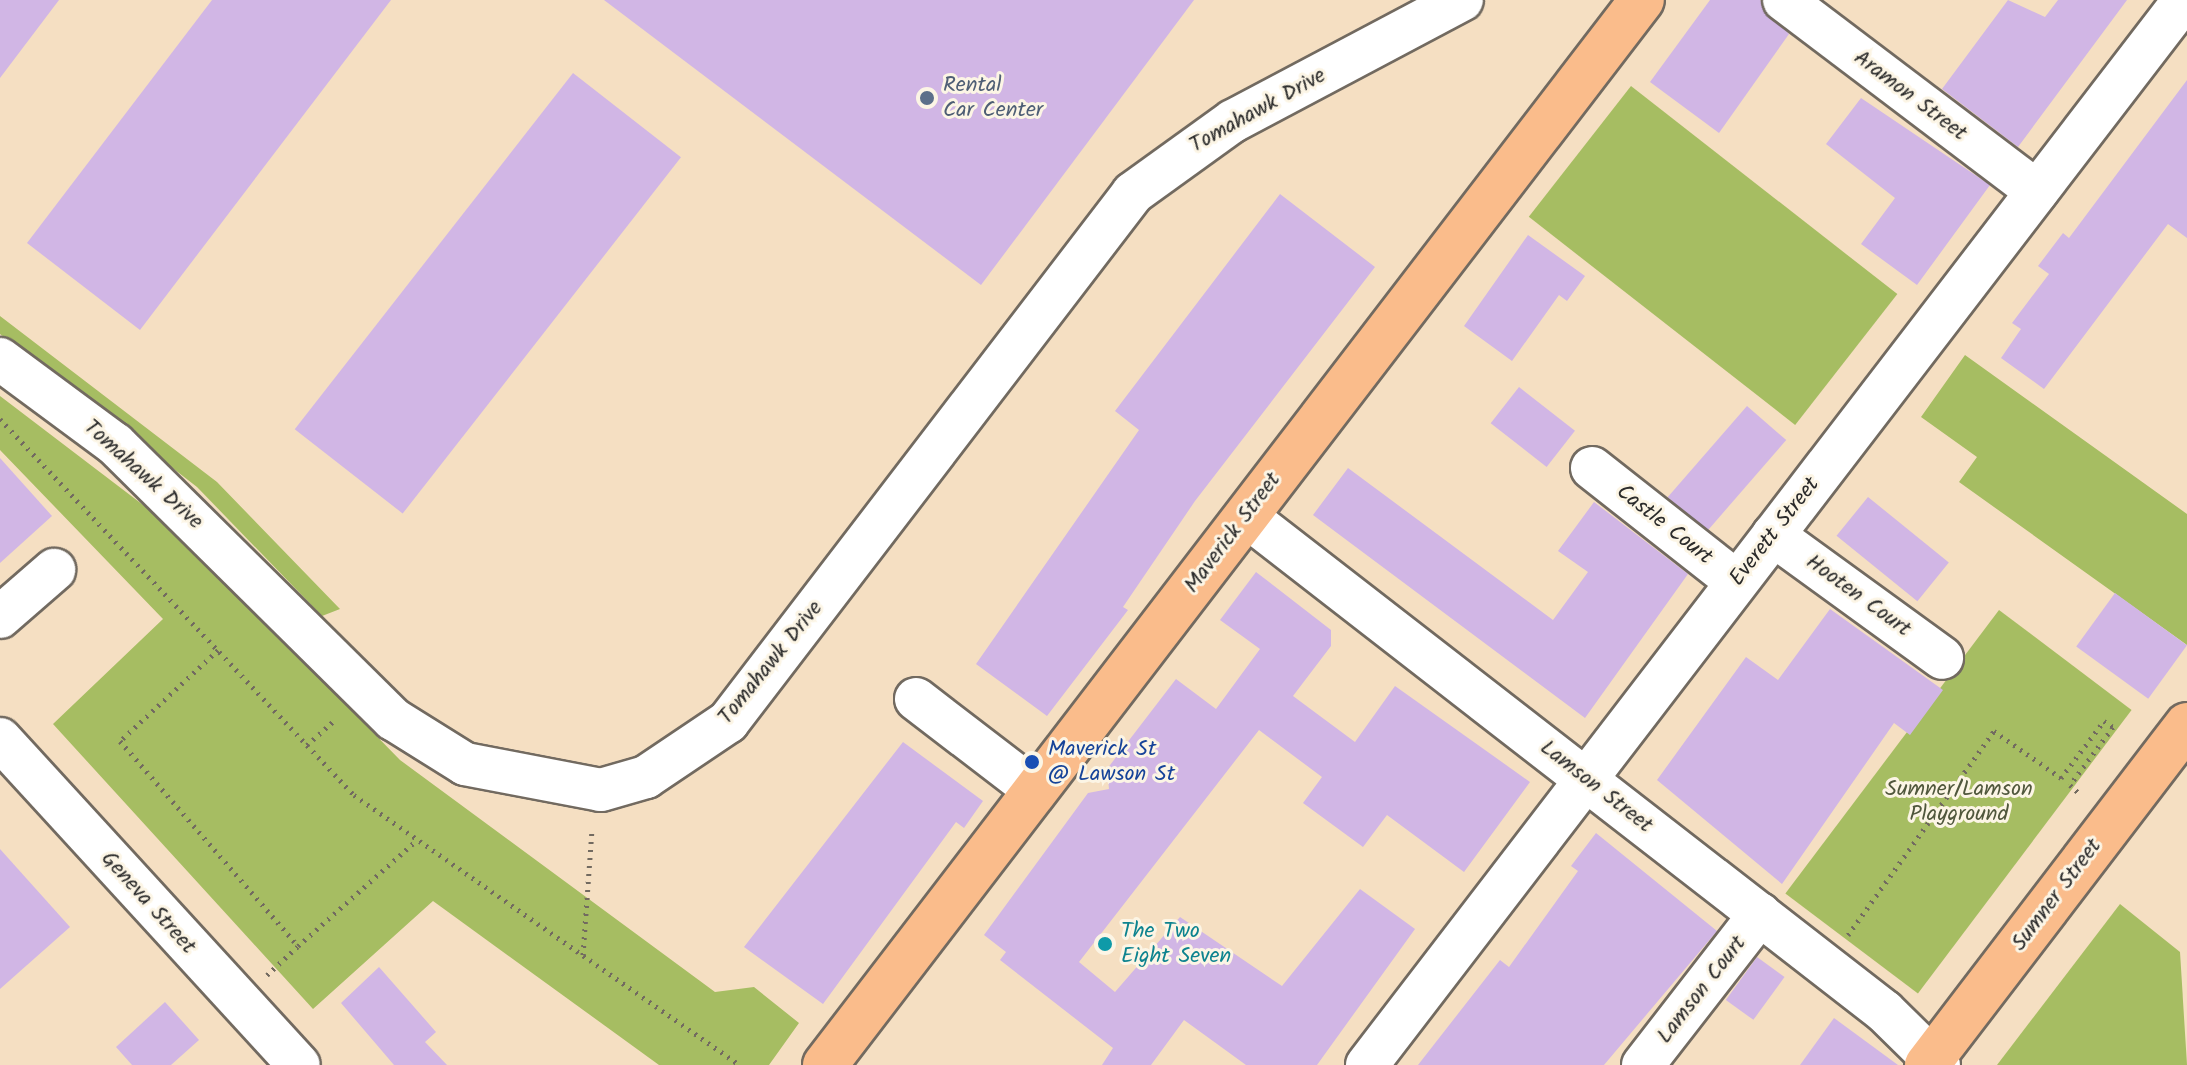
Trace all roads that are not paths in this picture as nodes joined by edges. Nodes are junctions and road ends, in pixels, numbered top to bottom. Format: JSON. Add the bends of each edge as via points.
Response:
{"nodes":[{"id":1,"x":1462,"y":0,"type":"edge"},
{"id":2,"x":1642,"y":0,"type":"edge"},
{"id":3,"x":1784,"y":0,"type":"edge"},
{"id":4,"x":2176,"y":3,"type":"edge"},
{"id":5,"x":2037,"y":191,"type":"junction"},
{"id":6,"x":0,"y":359,"type":"edge"},
{"id":7,"x":1592,"y":468,"type":"dead end"},
{"id":8,"x":1246,"y":516,"type":"junction"},
{"id":9,"x":1773,"y":535,"type":"junction"},
{"id":10,"x":54,"y":570,"type":"dead end"},
{"id":11,"x":1737,"y":582,"type":"junction"},
{"id":12,"x":0,"y":617,"type":"edge"},
{"id":13,"x":1942,"y":658,"type":"dead end"},
{"id":14,"x":916,"y":699,"type":"dead end"},
{"id":15,"x":2187,"y":725,"type":"edge"},
{"id":16,"x":0,"y":739,"type":"edge"},
{"id":17,"x":1586,"y":779,"type":"junction"},
{"id":18,"x":1036,"y":791,"type":"junction"},
{"id":19,"x":1760,"y":914,"type":"junction"},
{"id":20,"x":1933,"y":1063,"type":"edge"},
{"id":21,"x":299,"y":1065,"type":"edge"},
{"id":22,"x":825,"y":1065,"type":"edge"},
{"id":23,"x":1367,"y":1065,"type":"edge"},
{"id":24,"x":1643,"y":1065,"type":"edge"}],
"edges":[{"from":1,"to":6,"type":"street","name":"Tomahawk Drive","via":[[1233,121],[1133,193],[728,722],[646,777],[594,790],[465,764],[393,719],[115,444]]},
{"from":2,"to":8,"type":"main road","name":"Maverick Street"},
{"from":3,"to":5,"type":"street","name":"Aramon Street"},
{"from":4,"to":5,"type":"street","name":"Everett Street"},
{"from":5,"to":9,"type":"street","name":"Everett Street"},
{"from":7,"to":11,"type":"street","name":"Castle Court"},
{"from":8,"to":17,"type":"street","name":"Lamson Street"},
{"from":8,"to":18,"type":"main road","name":"Maverick Street"},
{"from":9,"to":11,"type":"street","name":"Everett Street"},
{"from":9,"to":13,"type":"street","name":"Hooten Court"},
{"from":10,"to":12,"type":"street"},
{"from":11,"to":17,"type":"street","name":"Everett Street"},
{"from":14,"to":18,"type":"street"},
{"from":15,"to":20,"type":"main road","name":"Sumner Street"},
{"from":16,"to":21,"type":"street","name":"Geneva Street"},
{"from":17,"to":19,"type":"street","name":"Lamson Street"},
{"from":17,"to":23,"type":"street","name":"Everett Street"},
{"from":18,"to":22,"type":"main road","name":"Maverick Street"},
{"from":19,"to":20,"type":"street","name":"Lamson Street","via":[[1884,1011]]},
{"from":19,"to":24,"type":"street","name":"Lamson Court"}]}
